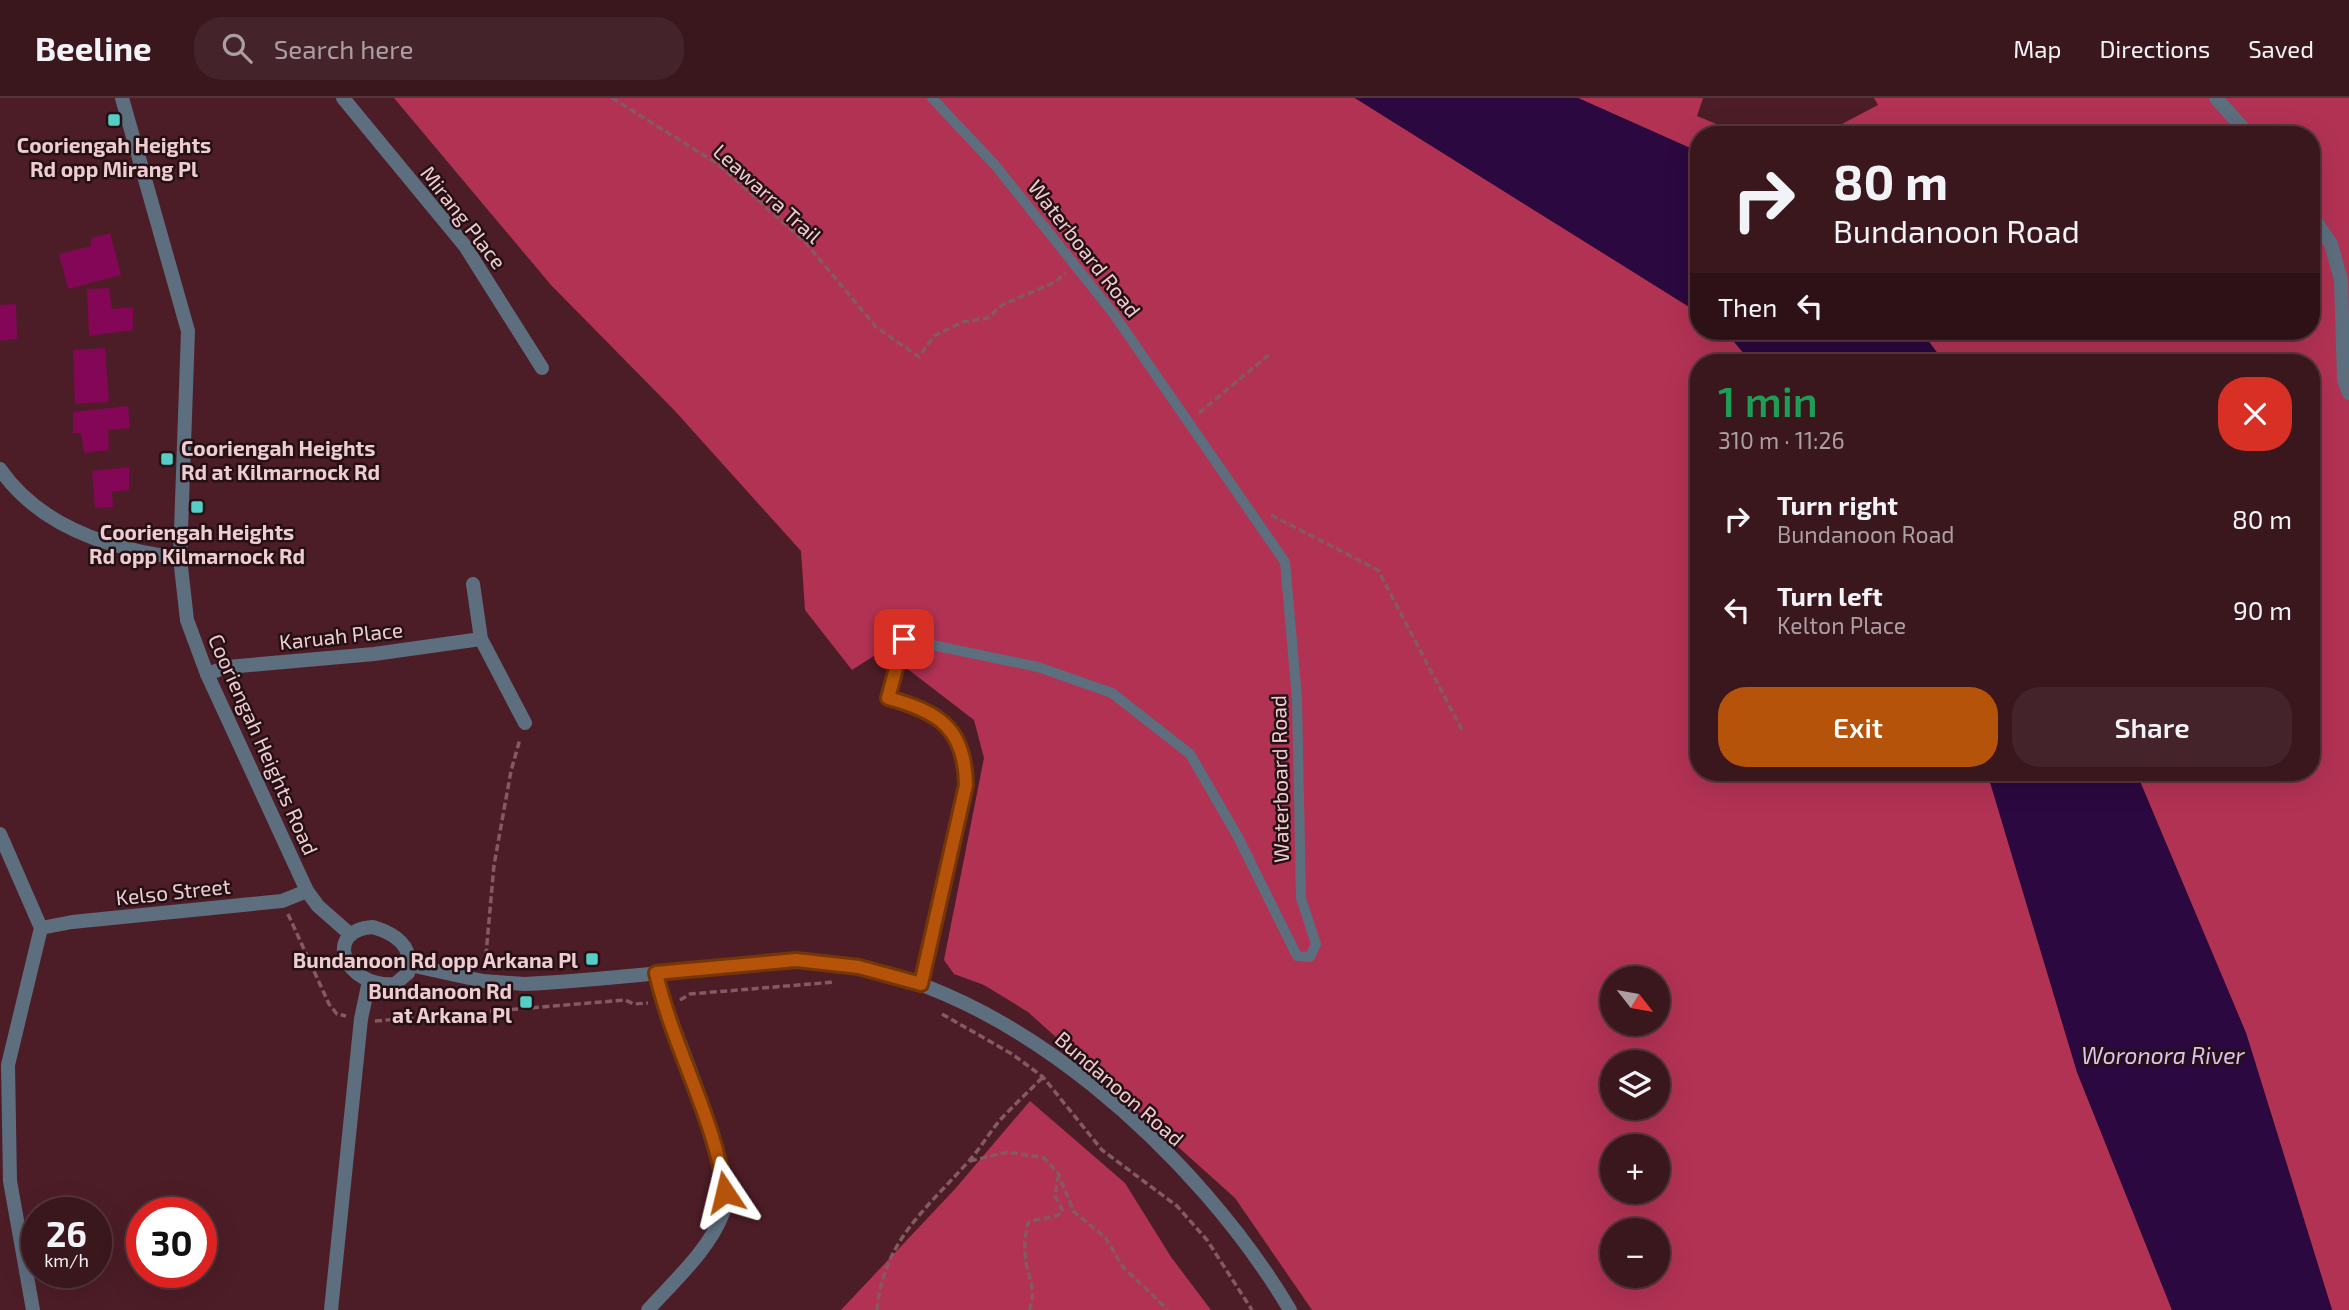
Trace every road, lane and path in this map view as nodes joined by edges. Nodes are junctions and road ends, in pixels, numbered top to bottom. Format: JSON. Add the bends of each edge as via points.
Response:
{"nodes":[{"id":1,"x":122,"y":98,"type":"edge"},
{"id":2,"x":343,"y":98,"type":"edge"},
{"id":3,"x":612,"y":98,"type":"edge"},
{"id":4,"x":932,"y":98,"type":"edge"},
{"id":5,"x":2216,"y":98,"type":"edge"},
{"id":6,"x":2241,"y":126,"type":"edge"},
{"id":7,"x":2320,"y":227,"type":"edge"},
{"id":8,"x":1075,"y":265,"type":"junction"},
{"id":9,"x":1271,"y":353,"type":"dead end"},
{"id":10,"x":542,"y":368,"type":"dead end"},
{"id":11,"x":2349,"y":393,"type":"edge"},
{"id":12,"x":1189,"y":421,"type":"junction"},
{"id":13,"x":0,"y":469,"type":"edge"},
{"id":14,"x":1244,"y":501,"type":"junction"},
{"id":15,"x":180,"y":558,"type":"junction"},
{"id":16,"x":472,"y":584,"type":"dead end"},
{"id":17,"x":481,"y":639,"type":"junction"},
{"id":18,"x":207,"y":674,"type":"junction"},
{"id":19,"x":888,"y":698,"type":"joint"},
{"id":20,"x":525,"y":723,"type":"joint"},
{"id":21,"x":1462,"y":730,"type":"dead end"},
{"id":22,"x":0,"y":834,"type":"edge"},
{"id":23,"x":307,"y":891,"type":"junction"},
{"id":24,"x":282,"y":901,"type":"junction"},
{"id":25,"x":41,"y":928,"type":"junction"},
{"id":26,"x":351,"y":935,"type":"junction"},
{"id":27,"x":410,"y":965,"type":"junction"},
{"id":28,"x":656,"y":973,"type":"junction"},
{"id":29,"x":369,"y":981,"type":"junction"},
{"id":30,"x":482,"y":981,"type":"junction"},
{"id":31,"x":848,"y":981,"type":"dead end"},
{"id":32,"x":921,"y":984,"type":"junction"},
{"id":33,"x":663,"y":1002,"type":"junction"},
{"id":34,"x":942,"y":1014,"type":"dead end"},
{"id":35,"x":361,"y":1019,"type":"junction"},
{"id":36,"x":1043,"y":1077,"type":"junction"},
{"id":37,"x":968,"y":1162,"type":"junction"},
{"id":38,"x":1058,"y":1177,"type":"junction"},
{"id":39,"x":33,"y":1310,"type":"edge"},
{"id":40,"x":331,"y":1310,"type":"edge"},
{"id":41,"x":649,"y":1310,"type":"edge"},
{"id":42,"x":877,"y":1310,"type":"edge"},
{"id":43,"x":1029,"y":1310,"type":"edge"},
{"id":44,"x":1168,"y":1310,"type":"edge"},
{"id":45,"x":1252,"y":1310,"type":"edge"},
{"id":46,"x":1290,"y":1310,"type":"edge"}],
"edges":[{"from":1,"to":15,"type":"street","name":"Cooriengah Heights Road","via":[[188,331]]},
{"from":2,"to":10,"type":"street","name":"Mirang Place","via":[[465,246]]},
{"from":3,"to":8,"type":"path","name":"Leawarra Trail","via":[[718,164],[806,243],[876,327],[919,357],[934,336],[962,321],[988,318],[1002,305],[1055,282]]},
{"from":4,"to":8,"type":"lane","name":"Waterboard Road","via":[[995,165]]},
{"from":5,"to":6,"type":"street"},
{"from":7,"to":11,"type":"street","via":[[2332,244],[2342,280],[2344,380]]},
{"from":8,"to":12,"type":"lane","name":"Waterboard Road"},
{"from":9,"to":12,"type":"path"},
{"from":12,"to":14,"type":"lane","name":"Waterboard Road"},
{"from":13,"to":15,"type":"street","via":[[23,497],[46,515],[129,550]]},
{"from":14,"to":19,"type":"lane","name":"Waterboard Road","via":[[1285,562],[1297,699],[1301,898],[1316,944],[1311,957],[1297,956],[1238,837],[1190,754],[1112,693],[1038,667],[904,639]]},
{"from":14,"to":21,"type":"path","via":[[1378,570]]},
{"from":15,"to":18,"type":"street","name":"Cooriengah Heights Road","via":[[187,620]]},
{"from":16,"to":17,"type":"street"},
{"from":17,"to":18,"type":"street","name":"Karuah Place","via":[[227,667]]},
{"from":17,"to":20,"type":"street"},
{"from":18,"to":23,"type":"street","name":"Cooriengah Heights Road"},
{"from":19,"to":32,"type":"street","via":[[939,716],[965,758],[966,785]]},
{"from":20,"to":30,"type":"path","via":[[494,865]]},
{"from":22,"to":25,"type":"street"},
{"from":23,"to":24,"type":"street","name":"Kelso Street"},
{"from":23,"to":26,"type":"street","name":"Cooriengah Heights Road"},
{"from":24,"to":25,"type":"street","name":"Kelso Street"},
{"from":24,"to":35,"type":"path","via":[[329,1004],[337,1014]]},
{"from":25,"to":39,"type":"street","via":[[8,1065],[10,1181]]},
{"from":26,"to":27,"type":"street","via":[[363,928],[384,931],[405,946]]},
{"from":26,"to":29,"type":"street","via":[[344,954],[348,967]]},
{"from":27,"to":29,"type":"street","via":[[395,984]]},
{"from":27,"to":30,"type":"street","name":"Bundanoon Road"},
{"from":28,"to":30,"type":"street","name":"Bundanoon Road","via":[[525,984]]},
{"from":28,"to":32,"type":"street","name":"Bundanoon Road","via":[[796,960],[859,967]]},
{"from":28,"to":33,"type":"street"},
{"from":29,"to":35,"type":"street"},
{"from":31,"to":33,"type":"path","via":[[711,992]]},
{"from":32,"to":46,"type":"street","name":"Bundanoon Road","via":[[1002,1022],[1094,1088],[1226,1215]]},
{"from":33,"to":35,"type":"path","via":[[634,1004],[625,1000],[420,1019]]},
{"from":33,"to":41,"type":"street","via":[[718,1151],[725,1200],[718,1226],[706,1245]]},
{"from":34,"to":36,"type":"path"},
{"from":35,"to":40,"type":"street"},
{"from":36,"to":37,"type":"path"},
{"from":36,"to":45,"type":"path","via":[[1102,1150],[1177,1206]]},
{"from":37,"to":38,"type":"path","via":[[1008,1152],[1036,1156],[1044,1158]]},
{"from":37,"to":42,"type":"path","via":[[895,1246],[880,1283]]},
{"from":38,"to":43,"type":"path","via":[[1055,1196],[1062,1214],[1028,1223],[1025,1258],[1033,1295]]},
{"from":38,"to":44,"type":"path","via":[[1074,1212],[1105,1237],[1123,1267]]}]}
